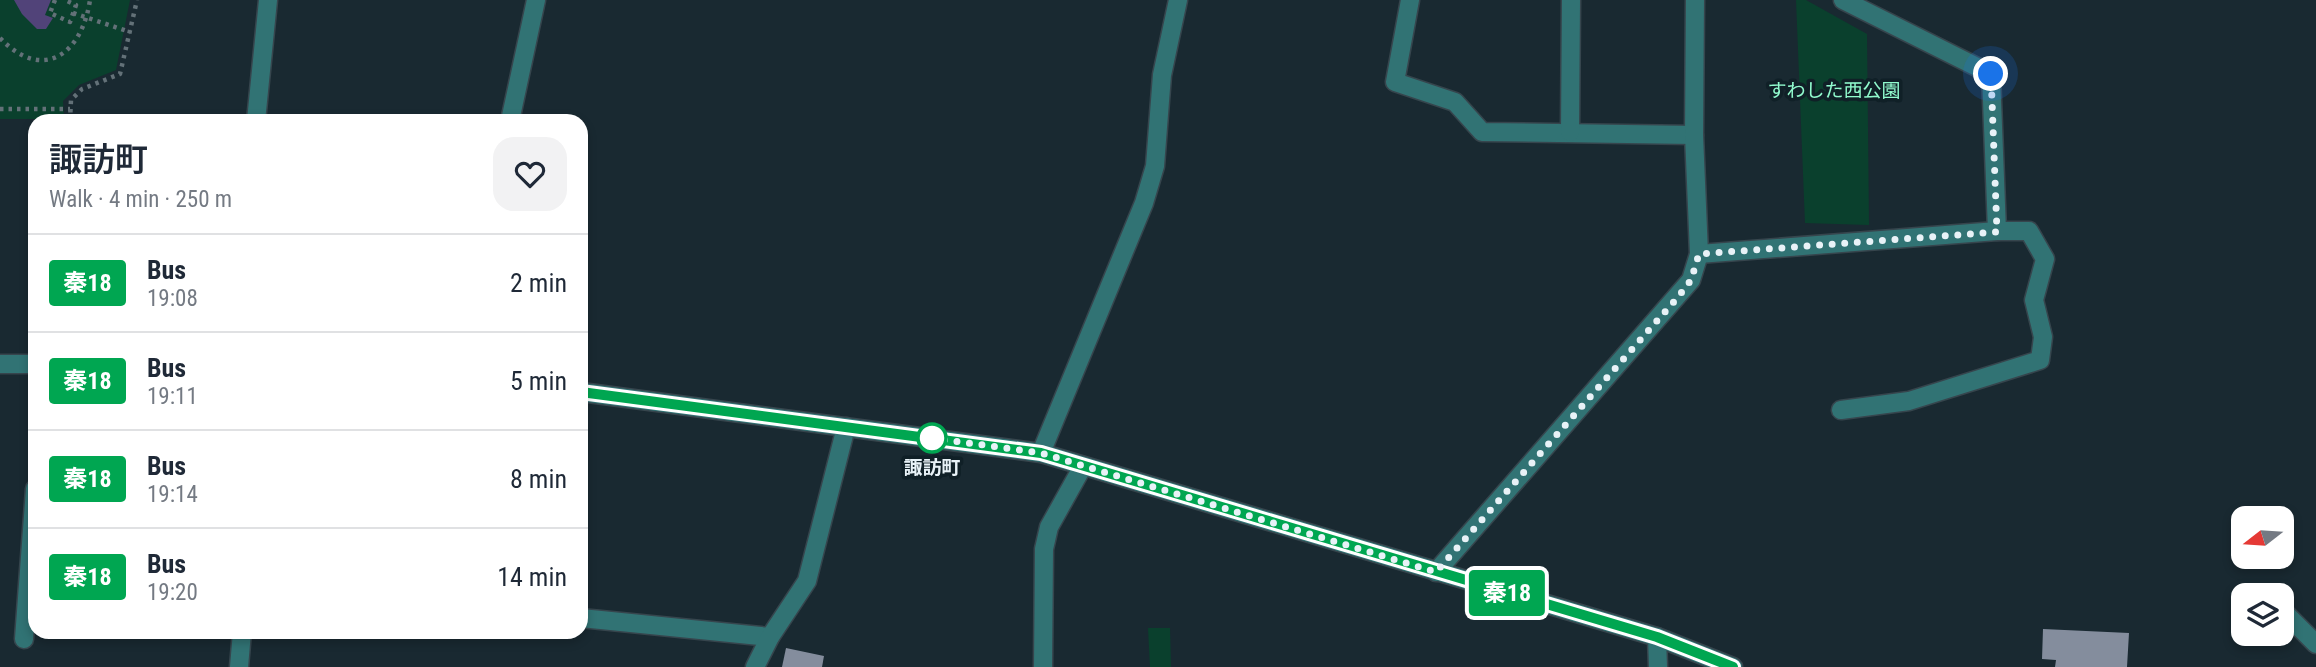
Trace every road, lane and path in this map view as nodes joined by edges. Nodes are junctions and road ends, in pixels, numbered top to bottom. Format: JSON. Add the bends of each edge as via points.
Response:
{"nodes":[{"id":1,"x":55,"y":0,"type":"edge"},
{"id":2,"x":65,"y":0,"type":"edge"},
{"id":3,"x":90,"y":0,"type":"edge"},
{"id":4,"x":137,"y":0,"type":"edge"},
{"id":5,"x":268,"y":0,"type":"edge"},
{"id":6,"x":536,"y":0,"type":"edge"},
{"id":7,"x":1178,"y":0,"type":"edge"},
{"id":8,"x":1410,"y":0,"type":"edge"},
{"id":9,"x":1571,"y":0,"type":"edge"},
{"id":10,"x":1695,"y":0,"type":"edge"},
{"id":11,"x":1843,"y":0,"type":"edge"},
{"id":12,"x":73,"y":13,"type":"junction"},
{"id":13,"x":87,"y":18,"type":"junction"},
{"id":14,"x":130,"y":32,"type":"junction"},
{"id":15,"x":0,"y":38,"type":"edge"},
{"id":16,"x":0,"y":109,"type":"edge"},
{"id":17,"x":70,"y":109,"type":"junction"},
{"id":18,"x":70,"y":114,"type":"edge"},
{"id":19,"x":257,"y":114,"type":"edge"},
{"id":20,"x":512,"y":114,"type":"edge"},
{"id":21,"x":1570,"y":132,"type":"junction"},
{"id":22,"x":1693,"y":135,"type":"junction"},
{"id":23,"x":1997,"y":232,"type":"junction"},
{"id":24,"x":1699,"y":254,"type":"junction"},
{"id":25,"x":0,"y":364,"type":"edge"},
{"id":26,"x":28,"y":364,"type":"edge"},
{"id":27,"x":588,"y":392,"type":"edge"},
{"id":28,"x":1841,"y":410,"type":"dead end"},
{"id":29,"x":846,"y":427,"type":"junction"},
{"id":30,"x":1041,"y":453,"type":"junction"},
{"id":31,"x":1083,"y":466,"type":"junction"},
{"id":32,"x":1436,"y":572,"type":"junction"},
{"id":33,"x":28,"y":584,"type":"edge"},
{"id":34,"x":588,"y":619,"type":"edge"},
{"id":35,"x":2294,"y":622,"type":"edge"},
{"id":36,"x":770,"y":637,"type":"junction"},
{"id":37,"x":1657,"y":637,"type":"junction"},
{"id":38,"x":24,"y":639,"type":"dead end"},
{"id":39,"x":241,"y":639,"type":"edge"},
{"id":40,"x":2316,"y":644,"type":"edge"},
{"id":41,"x":239,"y":667,"type":"edge"},
{"id":42,"x":755,"y":667,"type":"edge"},
{"id":43,"x":1043,"y":667,"type":"edge"},
{"id":44,"x":1658,"y":667,"type":"edge"},
{"id":45,"x":1733,"y":667,"type":"edge"}],
"edges":[{"from":1,"to":12,"type":"path","via":[[50,13],[70,22]]},
{"from":2,"to":12,"type":"path","via":[[76,5]]},
{"from":3,"to":13,"type":"path"},
{"from":4,"to":14,"type":"path"},
{"from":5,"to":19,"type":"street"},
{"from":6,"to":20,"type":"street"},
{"from":7,"to":30,"type":"street","via":[[1162,75],[1155,166],[1144,203]]},
{"from":8,"to":21,"type":"street","via":[[1395,82],[1455,103],[1482,132]]},
{"from":9,"to":21,"type":"street"},
{"from":10,"to":22,"type":"street"},
{"from":11,"to":23,"type":"street","via":[[1991,74]]},
{"from":12,"to":13,"type":"path"},
{"from":13,"to":14,"type":"path"},
{"from":13,"to":15,"type":"path","via":[[71,49],[51,59],[26,58]]},
{"from":14,"to":17,"type":"path","via":[[120,74],[82,89],[71,100]]},
{"from":16,"to":17,"type":"path"},
{"from":17,"to":18,"type":"path"},
{"from":21,"to":22,"type":"street"},
{"from":22,"to":24,"type":"street"},
{"from":23,"to":24,"type":"street"},
{"from":23,"to":28,"type":"street","via":[[2029,231],[2045,259],[2034,300],[2043,337],[2040,360],[1909,401]]},
{"from":24,"to":32,"type":"street","via":[[1691,280],[1678,297]]},
{"from":25,"to":26,"type":"street"},
{"from":27,"to":29,"type":"street"},
{"from":29,"to":30,"type":"street"},
{"from":29,"to":36,"type":"street","via":[[807,581]]},
{"from":30,"to":31,"type":"street"},
{"from":31,"to":32,"type":"street"},
{"from":31,"to":43,"type":"street","via":[[1049,527],[1044,549]]},
{"from":32,"to":37,"type":"street"},
{"from":33,"to":38,"type":"street"},
{"from":34,"to":36,"type":"street"},
{"from":35,"to":40,"type":"street"},
{"from":36,"to":42,"type":"street"},
{"from":37,"to":44,"type":"street"},
{"from":37,"to":45,"type":"street"},
{"from":39,"to":41,"type":"street"}]}
